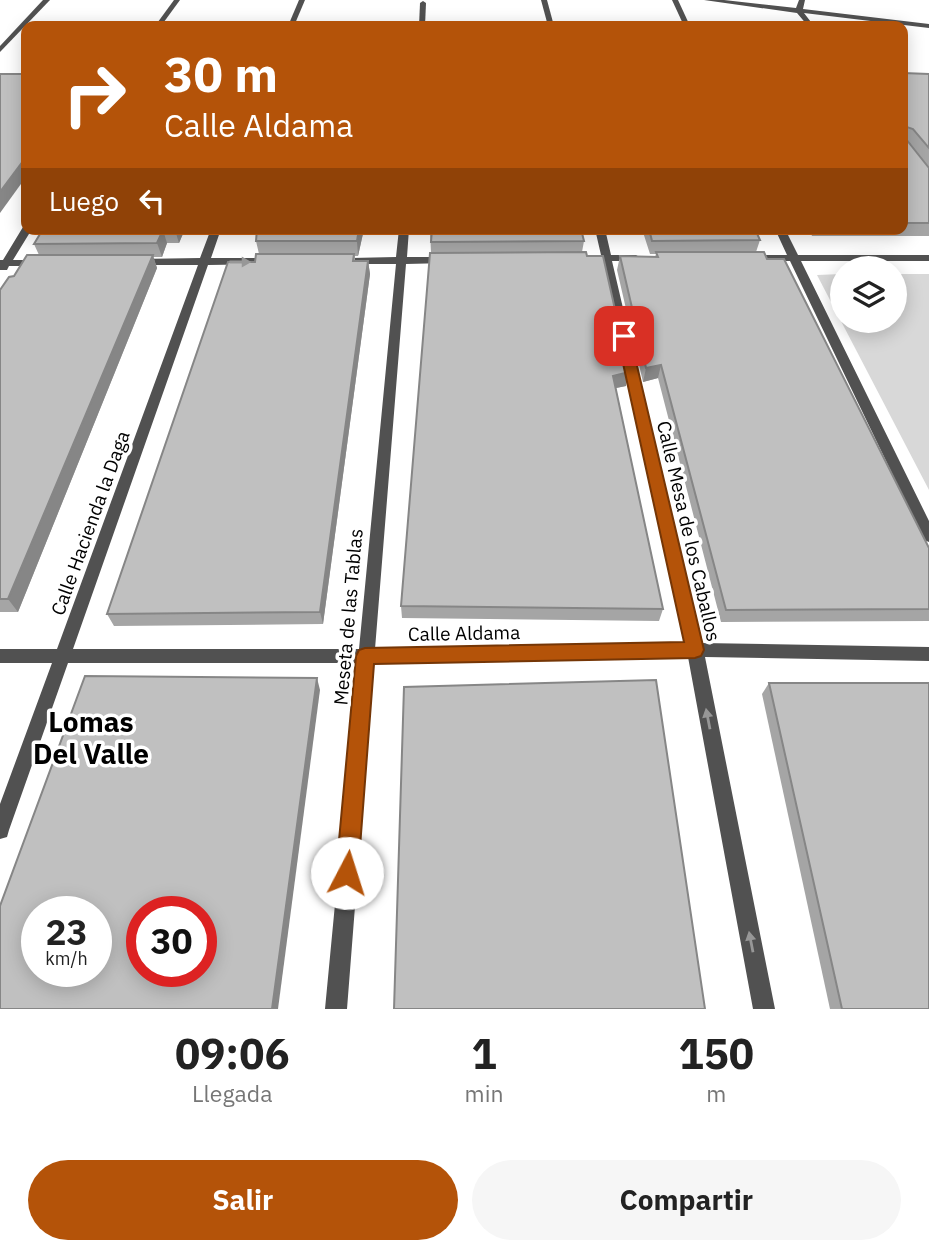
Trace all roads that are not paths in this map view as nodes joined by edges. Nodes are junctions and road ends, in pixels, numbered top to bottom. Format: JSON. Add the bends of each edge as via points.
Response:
{"nodes":[{"id":1,"x":47,"y":0,"type":"edge"},
{"id":2,"x":177,"y":0,"type":"edge"},
{"id":3,"x":302,"y":0,"type":"edge"},
{"id":4,"x":544,"y":0,"type":"edge"},
{"id":5,"x":675,"y":0,"type":"edge"},
{"id":6,"x":707,"y":0,"type":"edge"},
{"id":7,"x":802,"y":0,"type":"edge"},
{"id":8,"x":423,"y":3,"type":"dead end"},
{"id":9,"x":799,"y":11,"type":"junction"},
{"id":10,"x":27,"y":21,"type":"edge"},
{"id":11,"x":162,"y":21,"type":"edge"},
{"id":12,"x":293,"y":21,"type":"edge"},
{"id":13,"x":422,"y":21,"type":"edge"},
{"id":14,"x":550,"y":21,"type":"edge"},
{"id":15,"x":685,"y":21,"type":"edge"},
{"id":16,"x":806,"y":21,"type":"edge"},
{"id":17,"x":886,"y":21,"type":"edge"},
{"id":18,"x":908,"y":24,"type":"edge"},
{"id":19,"x":929,"y":26,"type":"edge"},
{"id":20,"x":21,"y":28,"type":"edge"},
{"id":21,"x":0,"y":50,"type":"edge"},
{"id":22,"x":22,"y":235,"type":"edge"},
{"id":23,"x":214,"y":235,"type":"edge"},
{"id":24,"x":403,"y":235,"type":"edge"},
{"id":25,"x":601,"y":235,"type":"edge"},
{"id":26,"x":783,"y":235,"type":"edge"},
{"id":27,"x":579,"y":258,"type":"edge"},
{"id":28,"x":606,"y":258,"type":"junction"},
{"id":29,"x":646,"y":258,"type":"edge"},
{"id":30,"x":740,"y":258,"type":"edge"},
{"id":31,"x":929,"y":258,"type":"edge"},
{"id":32,"x":794,"y":259,"type":"junction"},
{"id":33,"x":455,"y":260,"type":"edge"},
{"id":34,"x":289,"y":261,"type":"edge"},
{"id":35,"x":345,"y":261,"type":"edge"},
{"id":36,"x":401,"y":261,"type":"junction"},
{"id":37,"x":59,"y":262,"type":"edge"},
{"id":38,"x":125,"y":262,"type":"edge"},
{"id":39,"x":205,"y":262,"type":"junction"},
{"id":40,"x":2,"y":266,"type":"edge"},
{"id":41,"x":929,"y":536,"type":"edge"},
{"id":42,"x":695,"y":650,"type":"junction"},
{"id":43,"x":929,"y":654,"type":"edge"},
{"id":44,"x":0,"y":656,"type":"edge"},
{"id":45,"x":63,"y":656,"type":"junction"},
{"id":46,"x":365,"y":656,"type":"junction"},
{"id":47,"x":0,"y":830,"type":"edge"},
{"id":48,"x":336,"y":1009,"type":"edge"},
{"id":49,"x":764,"y":1009,"type":"edge"}],
"edges":[{"from":1,"to":10,"type":"street"},
{"from":2,"to":11,"type":"street"},
{"from":3,"to":12,"type":"street"},
{"from":4,"to":14,"type":"street"},
{"from":5,"to":15,"type":"street"},
{"from":6,"to":9,"type":"street"},
{"from":7,"to":9,"type":"street"},
{"from":8,"to":13,"type":"street"},
{"from":9,"to":16,"type":"street"},
{"from":9,"to":17,"type":"street"},
{"from":18,"to":19,"type":"street"},
{"from":20,"to":21,"type":"street"},
{"from":22,"to":40,"type":"street"},
{"from":23,"to":39,"type":"street","name":"Calle Hacienda la Daga"},
{"from":24,"to":36,"type":"street","name":"Meseta de las Tablas"},
{"from":25,"to":28,"type":"street","name":"Calle Mesa de los Caballos"},
{"from":26,"to":32,"type":"street"},
{"from":27,"to":28,"type":"street"},
{"from":28,"to":29,"type":"street"},
{"from":28,"to":42,"type":"street","name":"Calle Mesa de los Caballos"},
{"from":30,"to":32,"type":"street"},
{"from":31,"to":32,"type":"street"},
{"from":32,"to":41,"type":"street"},
{"from":33,"to":36,"type":"street"},
{"from":39,"to":34,"type":"street","one_way":true},
{"from":35,"to":36,"type":"street"},
{"from":36,"to":46,"type":"street","name":"Meseta de las Tablas"},
{"from":37,"to":40,"type":"street"},
{"from":38,"to":39,"type":"street"},
{"from":39,"to":45,"type":"street","name":"Calle Hacienda la Daga"},
{"from":42,"to":43,"type":"street","name":"Calle Aldama"},
{"from":42,"to":46,"type":"street","name":"Calle Aldama"},
{"from":49,"to":42,"type":"street","name":"Calle Mesa de los Caballos","one_way":true},
{"from":44,"to":45,"type":"street","name":"Calle Aldama"},
{"from":45,"to":46,"type":"street","name":"Calle Aldama"},
{"from":45,"to":47,"type":"street","name":"Calle Hacienda la Daga"},
{"from":46,"to":48,"type":"street","name":"Meseta de las Tablas"}]}
